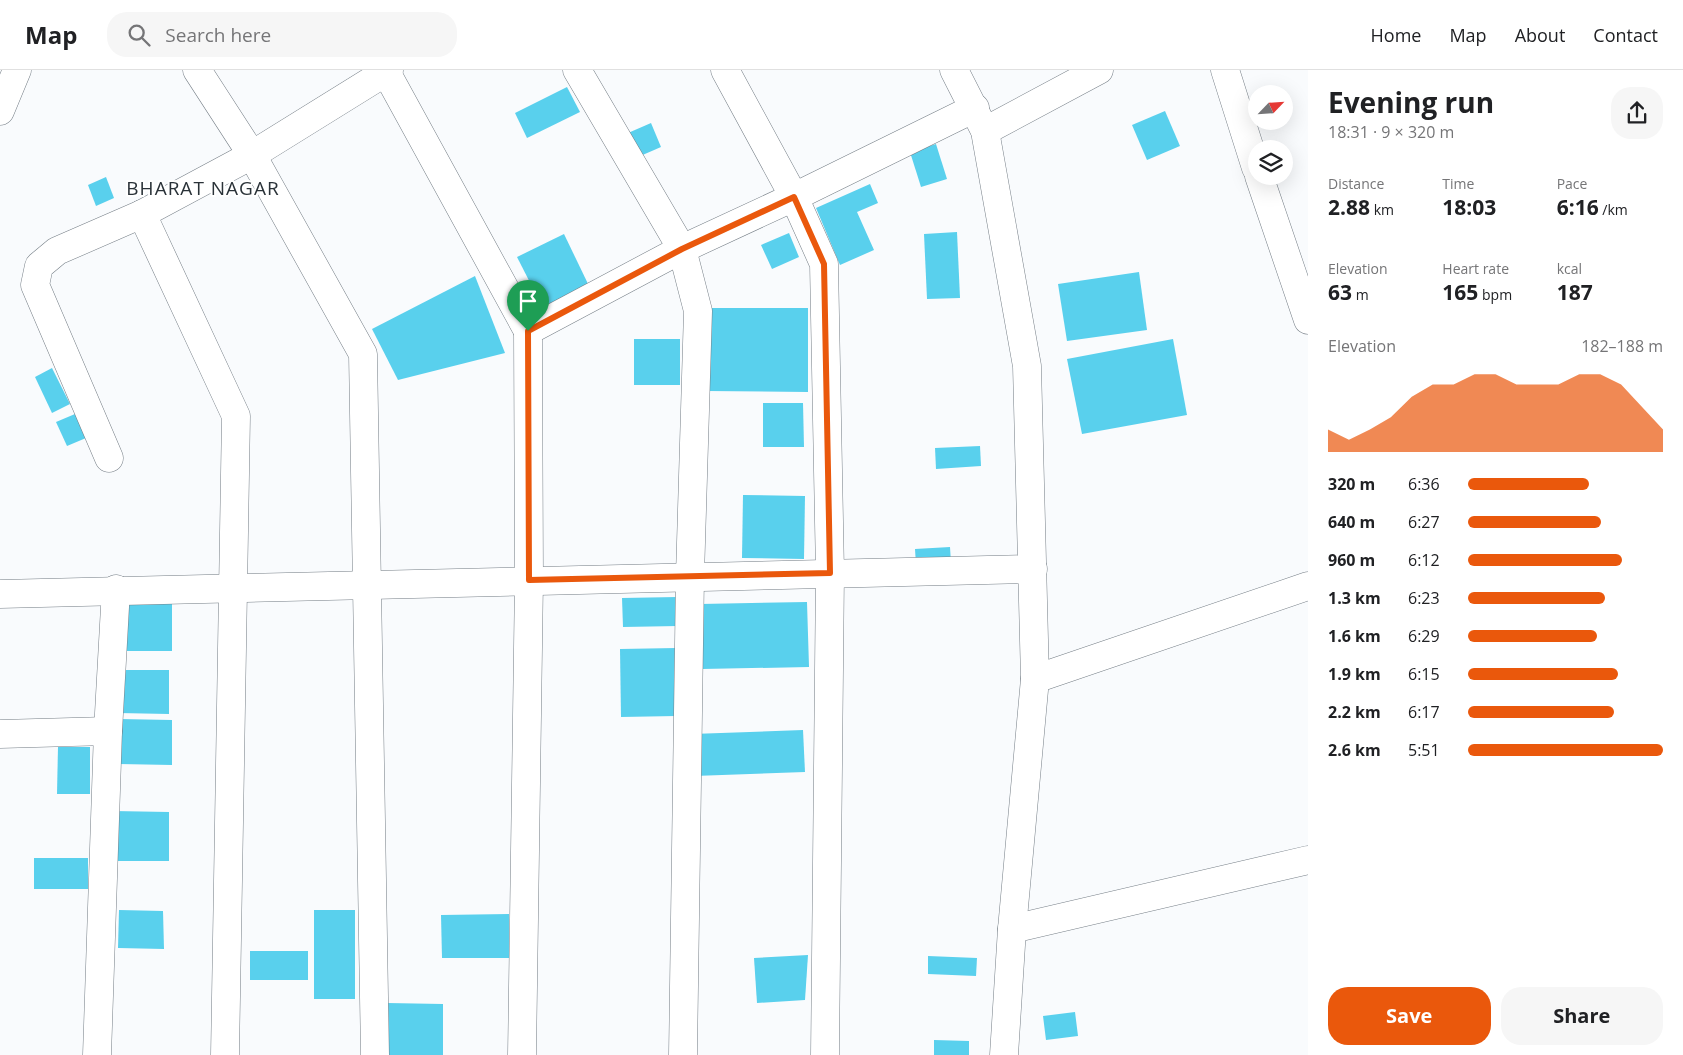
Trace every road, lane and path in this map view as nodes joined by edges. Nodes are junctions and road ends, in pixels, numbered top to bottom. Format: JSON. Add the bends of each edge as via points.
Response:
{"nodes":[{"id":1,"x":17,"y":70,"type":"edge"},
{"id":2,"x":197,"y":70,"type":"edge"},
{"id":3,"x":387,"y":70,"type":"edge"},
{"id":4,"x":577,"y":70,"type":"edge"},
{"id":5,"x":725,"y":70,"type":"edge"},
{"id":6,"x":954,"y":70,"type":"edge"},
{"id":7,"x":1099,"y":70,"type":"edge"},
{"id":8,"x":1224,"y":70,"type":"edge"},
{"id":9,"x":0,"y":112,"type":"edge"},
{"id":10,"x":980,"y":119,"type":"junction"},
{"id":11,"x":1248,"y":144,"type":"edge"},
{"id":12,"x":252,"y":155,"type":"junction"},
{"id":13,"x":1262,"y":185,"type":"edge"},
{"id":14,"x":794,"y":197,"type":"junction"},
{"id":15,"x":142,"y":214,"type":"junction"},
{"id":16,"x":682,"y":249,"type":"junction"},
{"id":17,"x":1308,"y":320,"type":"edge"},
{"id":18,"x":528,"y":331,"type":"junction"},
{"id":19,"x":109,"y":458,"type":"dead end"},
{"id":20,"x":1034,"y":569,"type":"junction"},
{"id":21,"x":830,"y":573,"type":"junction"},
{"id":22,"x":690,"y":576,"type":"junction"},
{"id":23,"x":529,"y":580,"type":"junction"},
{"id":24,"x":367,"y":584,"type":"junction"},
{"id":25,"x":1308,"y":586,"type":"edge"},
{"id":26,"x":234,"y":587,"type":"junction"},
{"id":27,"x":116,"y":589,"type":"junction"},
{"id":28,"x":0,"y":594,"type":"edge"},
{"id":29,"x":1035,"y":679,"type":"junction"},
{"id":30,"x":108,"y":732,"type":"junction"},
{"id":31,"x":0,"y":734,"type":"edge"},
{"id":32,"x":1308,"y":860,"type":"edge"},
{"id":33,"x":1012,"y":929,"type":"junction"},
{"id":34,"x":97,"y":1055,"type":"edge"},
{"id":35,"x":225,"y":1055,"type":"edge"},
{"id":36,"x":375,"y":1055,"type":"edge"},
{"id":37,"x":522,"y":1055,"type":"edge"},
{"id":38,"x":683,"y":1055,"type":"edge"},
{"id":39,"x":825,"y":1055,"type":"edge"},
{"id":40,"x":1004,"y":1055,"type":"edge"}],
"edges":[{"from":1,"to":9,"type":"street"},
{"from":2,"to":12,"type":"street"},
{"from":3,"to":12,"type":"street"},
{"from":3,"to":18,"type":"street"},
{"from":4,"to":16,"type":"street"},
{"from":5,"to":14,"type":"street"},
{"from":6,"to":10,"type":"street"},
{"from":7,"to":10,"type":"street"},
{"from":8,"to":11,"type":"street"},
{"from":10,"to":14,"type":"street"},
{"from":10,"to":20,"type":"street","via":[[1027,366]]},
{"from":12,"to":15,"type":"street"},
{"from":12,"to":24,"type":"street","via":[[363,354]]},
{"from":13,"to":17,"type":"street"},
{"from":14,"to":16,"type":"street"},
{"from":14,"to":21,"type":"street","via":[[824,264]]},
{"from":15,"to":19,"type":"street","via":[[57,251],[39,266],[35,285]]},
{"from":15,"to":26,"type":"street","via":[[236,416]]},
{"from":16,"to":18,"type":"street"},
{"from":16,"to":22,"type":"street","via":[[698,311]]},
{"from":18,"to":23,"type":"street"},
{"from":20,"to":21,"type":"street"},
{"from":20,"to":29,"type":"street"},
{"from":21,"to":22,"type":"street"},
{"from":21,"to":39,"type":"street"},
{"from":22,"to":23,"type":"street"},
{"from":22,"to":38,"type":"street"},
{"from":23,"to":24,"type":"street"},
{"from":23,"to":37,"type":"street"},
{"from":24,"to":26,"type":"street"},
{"from":24,"to":36,"type":"street"},
{"from":25,"to":29,"type":"street"},
{"from":26,"to":27,"type":"street"},
{"from":26,"to":35,"type":"street"},
{"from":27,"to":28,"type":"street"},
{"from":27,"to":30,"type":"street"},
{"from":29,"to":33,"type":"street"},
{"from":30,"to":31,"type":"street"},
{"from":30,"to":34,"type":"street"},
{"from":32,"to":33,"type":"street"},
{"from":33,"to":40,"type":"street"}]}
